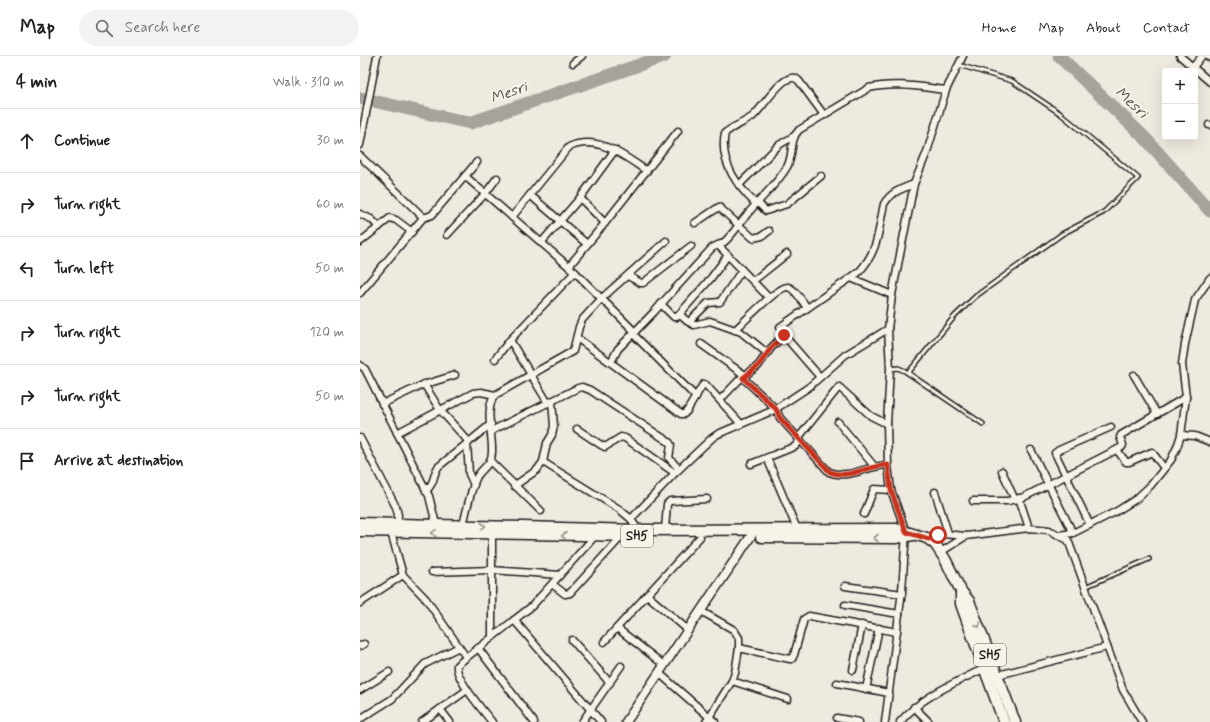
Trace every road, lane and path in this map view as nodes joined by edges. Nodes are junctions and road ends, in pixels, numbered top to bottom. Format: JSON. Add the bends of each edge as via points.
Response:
{"nodes":[{"id":1,"x":377,"y":56,"type":"edge"},
{"id":2,"x":582,"y":56,"type":"edge"},
{"id":3,"x":964,"y":56,"type":"edge"},
{"id":4,"x":1180,"y":56,"type":"edge"},
{"id":5,"x":1202,"y":56,"type":"edge"},
{"id":6,"x":573,"y":64,"type":"dead end"},
{"id":7,"x":959,"y":65,"type":"junction"},
{"id":8,"x":1193,"y":67,"type":"junction"},
{"id":9,"x":1210,"y":82,"type":"edge"},
{"id":10,"x":946,"y":90,"type":"junction"},
{"id":11,"x":824,"y":115,"type":"junction"},
{"id":12,"x":678,"y":132,"type":"dead end"},
{"id":13,"x":362,"y":135,"type":"edge"},
{"id":14,"x":794,"y":136,"type":"junction"},
{"id":15,"x":360,"y":145,"type":"edge"},
{"id":16,"x":615,"y":150,"type":"junction"},
{"id":17,"x":360,"y":156,"type":"edge"},
{"id":18,"x":477,"y":162,"type":"dead end"},
{"id":19,"x":647,"y":171,"type":"junction"},
{"id":20,"x":465,"y":176,"type":"junction"},
{"id":21,"x":821,"y":176,"type":"dead end"},
{"id":22,"x":497,"y":178,"type":"dead end"},
{"id":23,"x":914,"y":184,"type":"junction"},
{"id":24,"x":739,"y":185,"type":"junction"},
{"id":25,"x":485,"y":194,"type":"junction"},
{"id":26,"x":530,"y":195,"type":"junction"},
{"id":27,"x":580,"y":198,"type":"junction"},
{"id":28,"x":757,"y":203,"type":"junction"},
{"id":29,"x":360,"y":214,"type":"edge"},
{"id":30,"x":512,"y":217,"type":"junction"},
{"id":31,"x":423,"y":218,"type":"junction"},
{"id":32,"x":560,"y":222,"type":"junction"},
{"id":33,"x":605,"y":223,"type":"junction"},
{"id":34,"x":695,"y":223,"type":"dead end"},
{"id":35,"x":739,"y":224,"type":"junction"},
{"id":36,"x":379,"y":227,"type":"junction"},
{"id":37,"x":769,"y":231,"type":"dead end"},
{"id":38,"x":412,"y":232,"type":"junction"},
{"id":39,"x":447,"y":235,"type":"dead end"},
{"id":40,"x":666,"y":241,"type":"dead end"},
{"id":41,"x":360,"y":242,"type":"edge"},
{"id":42,"x":541,"y":243,"type":"junction"},
{"id":43,"x":588,"y":244,"type":"junction"},
{"id":44,"x":718,"y":245,"type":"junction"},
{"id":45,"x":691,"y":246,"type":"dead end"},
{"id":46,"x":787,"y":254,"type":"dead end"},
{"id":47,"x":728,"y":255,"type":"junction"},
{"id":48,"x":569,"y":266,"type":"junction"},
{"id":49,"x":742,"y":270,"type":"junction"},
{"id":50,"x":576,"y":272,"type":"junction"},
{"id":51,"x":628,"y":276,"type":"junction"},
{"id":52,"x":850,"y":278,"type":"junction"},
{"id":53,"x":1210,"y":278,"type":"edge"},
{"id":54,"x":753,"y":281,"type":"junction"},
{"id":55,"x":361,"y":289,"type":"edge"},
{"id":56,"x":605,"y":295,"type":"junction"},
{"id":57,"x":892,"y":295,"type":"junction"},
{"id":58,"x":769,"y":298,"type":"junction"},
{"id":59,"x":661,"y":304,"type":"junction"},
{"id":60,"x":807,"y":308,"type":"junction"},
{"id":61,"x":679,"y":314,"type":"junction"},
{"id":62,"x":689,"y":322,"type":"junction"},
{"id":63,"x":735,"y":330,"type":"junction"},
{"id":64,"x":888,"y":330,"type":"junction"},
{"id":65,"x":634,"y":333,"type":"junction"},
{"id":66,"x":784,"y":335,"type":"junction"},
{"id":67,"x":577,"y":338,"type":"junction"},
{"id":68,"x":510,"y":340,"type":"junction"},
{"id":69,"x":701,"y":344,"type":"dead end"},
{"id":70,"x":767,"y":353,"type":"junction"},
{"id":71,"x":495,"y":359,"type":"dead end"},
{"id":72,"x":611,"y":362,"type":"junction"},
{"id":73,"x":360,"y":365,"type":"edge"},
{"id":74,"x":890,"y":369,"type":"junction"},
{"id":75,"x":908,"y":373,"type":"junction"},
{"id":76,"x":455,"y":375,"type":"dead end"},
{"id":77,"x":532,"y":375,"type":"junction"},
{"id":78,"x":1134,"y":375,"type":"dead end"},
{"id":79,"x":745,"y":377,"type":"junction"},
{"id":80,"x":820,"y":377,"type":"junction"},
{"id":81,"x":424,"y":384,"type":"junction"},
{"id":82,"x":495,"y":395,"type":"junction"},
{"id":83,"x":696,"y":397,"type":"junction"},
{"id":84,"x":1186,"y":397,"type":"junction"},
{"id":85,"x":720,"y":400,"type":"junction"},
{"id":86,"x":550,"y":402,"type":"junction"},
{"id":87,"x":382,"y":404,"type":"junction"},
{"id":88,"x":440,"y":410,"type":"junction"},
{"id":89,"x":774,"y":410,"type":"junction"},
{"id":90,"x":1157,"y":414,"type":"junction"},
{"id":91,"x":838,"y":422,"type":"dead end"},
{"id":92,"x":491,"y":424,"type":"junction"},
{"id":93,"x":741,"y":424,"type":"junction"},
{"id":94,"x":887,"y":424,"type":"junction"},
{"id":95,"x":983,"y":424,"type":"dead end"},
{"id":96,"x":1111,"y":427,"type":"dead end"},
{"id":97,"x":577,"y":429,"type":"dead end"},
{"id":98,"x":491,"y":431,"type":"junction"},
{"id":99,"x":397,"y":433,"type":"junction"},
{"id":100,"x":1181,"y":435,"type":"junction"},
{"id":101,"x":360,"y":438,"type":"edge"},
{"id":102,"x":800,"y":438,"type":"junction"},
{"id":103,"x":468,"y":442,"type":"junction"},
{"id":104,"x":1210,"y":442,"type":"edge"},
{"id":105,"x":1031,"y":450,"type":"dead end"},
{"id":106,"x":1117,"y":450,"type":"junction"},
{"id":107,"x":768,"y":458,"type":"junction"},
{"id":108,"x":490,"y":461,"type":"junction"},
{"id":109,"x":543,"y":462,"type":"junction"},
{"id":110,"x":751,"y":464,"type":"dead end"},
{"id":111,"x":888,"y":465,"type":"junction"},
{"id":112,"x":874,"y":466,"type":"junction"},
{"id":113,"x":1164,"y":468,"type":"junction"},
{"id":114,"x":677,"y":471,"type":"junction"},
{"id":115,"x":1002,"y":471,"type":"dead end"},
{"id":116,"x":1066,"y":475,"type":"junction"},
{"id":117,"x":1048,"y":484,"type":"junction"},
{"id":118,"x":474,"y":485,"type":"junction"},
{"id":119,"x":514,"y":486,"type":"junction"},
{"id":120,"x":891,"y":490,"type":"junction"},
{"id":121,"x":426,"y":491,"type":"junction"},
{"id":122,"x":935,"y":492,"type":"dead end"},
{"id":123,"x":707,"y":498,"type":"dead end"},
{"id":124,"x":1017,"y":499,"type":"junction"},
{"id":125,"x":972,"y":501,"type":"dead end"},
{"id":126,"x":541,"y":511,"type":"dead end"},
{"id":127,"x":864,"y":514,"type":"dead end"},
{"id":128,"x":631,"y":519,"type":"junction"},
{"id":129,"x":360,"y":523,"type":"edge"},
{"id":130,"x":436,"y":524,"type":"junction"},
{"id":131,"x":1090,"y":524,"type":"junction"},
{"id":132,"x":463,"y":525,"type":"junction"},
{"id":133,"x":1029,"y":528,"type":"junction"},
{"id":134,"x":395,"y":529,"type":"junction"},
{"id":135,"x":797,"y":529,"type":"junction"},
{"id":136,"x":638,"y":530,"type":"junction"},
{"id":137,"x":664,"y":530,"type":"junction"},
{"id":138,"x":360,"y":532,"type":"edge"},
{"id":139,"x":753,"y":533,"type":"junction"},
{"id":140,"x":948,"y":533,"type":"junction"},
{"id":141,"x":1073,"y":533,"type":"junction"},
{"id":142,"x":492,"y":534,"type":"junction"},
{"id":143,"x":909,"y":534,"type":"junction"},
{"id":144,"x":1058,"y":535,"type":"junction"},
{"id":145,"x":595,"y":536,"type":"junction"},
{"id":146,"x":622,"y":536,"type":"junction"},
{"id":147,"x":700,"y":536,"type":"junction"},
{"id":148,"x":966,"y":536,"type":"junction"},
{"id":149,"x":929,"y":539,"type":"junction"},
{"id":150,"x":941,"y":552,"type":"junction"},
{"id":151,"x":1149,"y":560,"type":"dead end"},
{"id":152,"x":492,"y":570,"type":"junction"},
{"id":153,"x":432,"y":572,"type":"dead end"},
{"id":154,"x":403,"y":575,"type":"junction"},
{"id":155,"x":560,"y":575,"type":"junction"},
{"id":156,"x":552,"y":584,"type":"junction"},
{"id":157,"x":845,"y":586,"type":"dead end"},
{"id":158,"x":1085,"y":588,"type":"junction"},
{"id":159,"x":961,"y":591,"type":"junction"},
{"id":160,"x":902,"y":594,"type":"junction"},
{"id":161,"x":647,"y":595,"type":"junction"},
{"id":162,"x":360,"y":603,"type":"edge"},
{"id":163,"x":845,"y":605,"type":"dead end"},
{"id":164,"x":701,"y":611,"type":"junction"},
{"id":165,"x":899,"y":614,"type":"junction"},
{"id":166,"x":514,"y":620,"type":"junction"},
{"id":167,"x":862,"y":625,"type":"junction"},
{"id":168,"x":617,"y":628,"type":"junction"},
{"id":169,"x":879,"y":628,"type":"junction"},
{"id":170,"x":688,"y":630,"type":"junction"},
{"id":171,"x":897,"y":632,"type":"junction"},
{"id":172,"x":492,"y":637,"type":"junction"},
{"id":173,"x":572,"y":640,"type":"dead end"},
{"id":174,"x":604,"y":642,"type":"dead end"},
{"id":175,"x":459,"y":647,"type":"junction"},
{"id":176,"x":1107,"y":647,"type":"junction"},
{"id":177,"x":478,"y":648,"type":"junction"},
{"id":178,"x":739,"y":648,"type":"junction"},
{"id":179,"x":466,"y":657,"type":"junction"},
{"id":180,"x":622,"y":666,"type":"dead end"},
{"id":181,"x":664,"y":666,"type":"junction"},
{"id":182,"x":853,"y":670,"type":"dead end"},
{"id":183,"x":389,"y":672,"type":"dead end"},
{"id":184,"x":659,"y":673,"type":"junction"},
{"id":185,"x":990,"y":674,"type":"junction"},
{"id":186,"x":732,"y":681,"type":"junction"},
{"id":187,"x":610,"y":683,"type":"junction"},
{"id":188,"x":837,"y":683,"type":"dead end"},
{"id":189,"x":866,"y":688,"type":"junction"},
{"id":190,"x":360,"y":690,"type":"edge"},
{"id":191,"x":467,"y":690,"type":"junction"},
{"id":192,"x":889,"y":693,"type":"junction"},
{"id":193,"x":788,"y":698,"type":"dead end"},
{"id":194,"x":914,"y":707,"type":"junction"},
{"id":195,"x":440,"y":709,"type":"junction"},
{"id":196,"x":590,"y":710,"type":"junction"},
{"id":197,"x":837,"y":718,"type":"dead end"},
{"id":198,"x":360,"y":719,"type":"edge"},
{"id":199,"x":708,"y":720,"type":"edge"},
{"id":200,"x":422,"y":722,"type":"edge"},
{"id":201,"x":450,"y":722,"type":"edge"},
{"id":202,"x":492,"y":722,"type":"edge"},
{"id":203,"x":534,"y":722,"type":"edge"},
{"id":204,"x":582,"y":722,"type":"edge"},
{"id":205,"x":601,"y":722,"type":"edge"},
{"id":206,"x":627,"y":722,"type":"edge"},
{"id":207,"x":715,"y":722,"type":"edge"},
{"id":208,"x":860,"y":722,"type":"edge"},
{"id":209,"x":885,"y":722,"type":"edge"},
{"id":210,"x":900,"y":722,"type":"edge"},
{"id":211,"x":929,"y":722,"type":"edge"},
{"id":212,"x":1004,"y":722,"type":"edge"},
{"id":213,"x":1015,"y":722,"type":"edge"},
{"id":214,"x":1142,"y":722,"type":"edge"}],
"edges":[{"from":1,"to":13,"type":"street"},
{"from":2,"to":6,"type":"street"},
{"from":3,"to":7,"type":"street"},
{"from":4,"to":8,"type":"street"},
{"from":5,"to":8,"type":"street"},
{"from":7,"to":10,"type":"street"},
{"from":7,"to":75,"type":"lane","via":[[1012,81],[1061,114],[1138,178],[1104,212],[1062,234],[976,296],[955,316]]},
{"from":8,"to":9,"type":"street"},
{"from":10,"to":11,"type":"street","via":[[895,85],[869,88]]},
{"from":10,"to":23,"type":"street"},
{"from":11,"to":14,"type":"street","via":[[799,130]]},
{"from":11,"to":24,"type":"street","via":[[797,78],[788,79],[771,94],[752,117],[725,133],[728,167]]},
{"from":12,"to":19,"type":"street"},
{"from":13,"to":15,"type":"street"},
{"from":14,"to":24,"type":"street","via":[[779,146]]},
{"from":14,"to":28,"type":"street","via":[[788,167]]},
{"from":16,"to":19,"type":"street"},
{"from":16,"to":26,"type":"street","via":[[598,144],[569,147]]},
{"from":16,"to":27,"type":"street"},
{"from":17,"to":31,"type":"street"},
{"from":18,"to":20,"type":"street"},
{"from":19,"to":33,"type":"street"},
{"from":20,"to":25,"type":"street"},
{"from":20,"to":31,"type":"street","via":[[432,215]]},
{"from":21,"to":28,"type":"street","via":[[787,204],[766,211]]},
{"from":22,"to":25,"type":"street"},
{"from":23,"to":52,"type":"street","via":[[896,191],[887,199],[876,246],[864,266]]},
{"from":23,"to":57,"type":"street"},
{"from":24,"to":28,"type":"street"},
{"from":25,"to":30,"type":"street"},
{"from":25,"to":39,"type":"street"},
{"from":26,"to":30,"type":"street"},
{"from":26,"to":32,"type":"street"},
{"from":27,"to":32,"type":"street"},
{"from":27,"to":33,"type":"street"},
{"from":28,"to":35,"type":"street"},
{"from":29,"to":36,"type":"street","via":[[368,217]]},
{"from":30,"to":42,"type":"street"},
{"from":31,"to":38,"type":"street"},
{"from":32,"to":42,"type":"street"},
{"from":32,"to":43,"type":"street"},
{"from":33,"to":43,"type":"street"},
{"from":34,"to":35,"type":"street","via":[[719,207]]},
{"from":35,"to":37,"type":"street","via":[[753,238]]},
{"from":35,"to":44,"type":"street","via":[[729,237]]},
{"from":36,"to":38,"type":"street","via":[[393,218]]},
{"from":36,"to":41,"type":"street"},
{"from":38,"to":55,"type":"street"},
{"from":40,"to":51,"type":"street"},
{"from":42,"to":48,"type":"street"},
{"from":43,"to":48,"type":"street"},
{"from":44,"to":47,"type":"street"},
{"from":44,"to":59,"type":"street","via":[[712,248]]},
{"from":45,"to":51,"type":"street","via":[[643,283]]},
{"from":46,"to":54,"type":"street"},
{"from":47,"to":49,"type":"street"},
{"from":47,"to":61,"type":"street"},
{"from":48,"to":50,"type":"street"},
{"from":49,"to":54,"type":"street"},
{"from":49,"to":62,"type":"street","via":[[722,300],[708,303]]},
{"from":50,"to":56,"type":"street"},
{"from":50,"to":68,"type":"street"},
{"from":51,"to":56,"type":"street"},
{"from":52,"to":57,"type":"street"},
{"from":52,"to":60,"type":"street"},
{"from":53,"to":84,"type":"street","via":[[1195,300],[1185,344],[1182,364]]},
{"from":54,"to":58,"type":"street"},
{"from":56,"to":65,"type":"street"},
{"from":56,"to":67,"type":"street","via":[[580,324]]},
{"from":57,"to":64,"type":"street"},
{"from":58,"to":60,"type":"street","via":[[785,288],[790,288]]},
{"from":58,"to":63,"type":"street"},
{"from":59,"to":61,"type":"street","via":[[674,317]]},
{"from":59,"to":65,"type":"street"},
{"from":60,"to":66,"type":"street","via":[[780,327]]},
{"from":61,"to":62,"type":"street"},
{"from":62,"to":63,"type":"street","via":[[694,325],[710,321]]},
{"from":63,"to":70,"type":"street"},
{"from":64,"to":74,"type":"street"},
{"from":64,"to":80,"type":"street","via":[[846,355]]},
{"from":65,"to":72,"type":"street","via":[[618,349]]},
{"from":65,"to":83,"type":"street"},
{"from":66,"to":70,"type":"street"},
{"from":66,"to":80,"type":"street"},
{"from":67,"to":72,"type":"street"},
{"from":67,"to":77,"type":"street","via":[[573,351]]},
{"from":68,"to":71,"type":"street"},
{"from":68,"to":77,"type":"street"},
{"from":69,"to":79,"type":"street"},
{"from":70,"to":79,"type":"street","via":[[758,366]]},
{"from":72,"to":83,"type":"street","via":[[681,414],[687,412]]},
{"from":73,"to":87,"type":"street","via":[[365,369]]},
{"from":74,"to":75,"type":"lane","via":[[898,368]]},
{"from":74,"to":94,"type":"street"},
{"from":75,"to":95,"type":"lane"},
{"from":76,"to":81,"type":"street"},
{"from":77,"to":82,"type":"street"},
{"from":77,"to":86,"type":"street"},
{"from":78,"to":90,"type":"street"},
{"from":79,"to":85,"type":"street"},
{"from":79,"to":89,"type":"street"},
{"from":80,"to":89,"type":"street"},
{"from":81,"to":87,"type":"street"},
{"from":81,"to":88,"type":"street"},
{"from":82,"to":88,"type":"street","via":[[473,393]]},
{"from":82,"to":92,"type":"street","via":[[490,404]]},
{"from":83,"to":85,"type":"street","via":[[704,384]]},
{"from":84,"to":90,"type":"street"},
{"from":84,"to":100,"type":"street"},
{"from":85,"to":93,"type":"street"},
{"from":86,"to":98,"type":"street"},
{"from":86,"to":109,"type":"street","via":[[554,426]]},
{"from":86,"to":114,"type":"street","via":[[578,388],[586,388],[669,442],[669,458]]},
{"from":87,"to":99,"type":"street"},
{"from":88,"to":99,"type":"street"},
{"from":88,"to":103,"type":"street"},
{"from":89,"to":93,"type":"street"},
{"from":89,"to":102,"type":"street"},
{"from":90,"to":106,"type":"street","via":[[1121,435],[1123,446]]},
{"from":91,"to":112,"type":"street"},
{"from":92,"to":98,"type":"street"},
{"from":92,"to":103,"type":"street"},
{"from":93,"to":114,"type":"street","via":[[712,438]]},
{"from":94,"to":102,"type":"street","via":[[871,416],[839,387]]},
{"from":94,"to":111,"type":"street"},
{"from":96,"to":116,"type":"street","via":[[1056,451]]},
{"from":97,"to":114,"type":"street","via":[[605,447],[621,437],[625,438]]},
{"from":98,"to":108,"type":"street"},
{"from":99,"to":121,"type":"street"},
{"from":100,"to":104,"type":"street","via":[[1195,436]]},
{"from":100,"to":113,"type":"street","via":[[1171,460]]},
{"from":101,"to":134,"type":"street","via":[[396,507],[398,515]]},
{"from":102,"to":107,"type":"street","via":[[796,446]]},
{"from":102,"to":112,"type":"street","via":[[830,472],[853,473]]},
{"from":103,"to":118,"type":"street","via":[[469,474]]},
{"from":103,"to":121,"type":"street","via":[[438,467],[434,481]]},
{"from":105,"to":117,"type":"street"},
{"from":106,"to":113,"type":"street","via":[[1126,462],[1152,452]]},
{"from":106,"to":116,"type":"street"},
{"from":107,"to":110,"type":"street"},
{"from":107,"to":135,"type":"street"},
{"from":108,"to":118,"type":"street"},
{"from":108,"to":119,"type":"street"},
{"from":109,"to":119,"type":"street","via":[[537,470]]},
{"from":109,"to":128,"type":"street","via":[[609,502]]},
{"from":111,"to":112,"type":"street"},
{"from":111,"to":120,"type":"street"},
{"from":113,"to":131,"type":"street","via":[[1136,499]]},
{"from":114,"to":128,"type":"street"},
{"from":115,"to":124,"type":"street"},
{"from":116,"to":117,"type":"street"},
{"from":116,"to":131,"type":"street"},
{"from":117,"to":124,"type":"street"},
{"from":117,"to":141,"type":"street"},
{"from":118,"to":132,"type":"street"},
{"from":119,"to":126,"type":"street"},
{"from":120,"to":127,"type":"street","via":[[874,489]]},
{"from":120,"to":143,"type":"street"},
{"from":121,"to":130,"type":"street"},
{"from":122,"to":140,"type":"street"},
{"from":123,"to":137,"type":"street","via":[[670,501],[667,504]]},
{"from":124,"to":125,"type":"street"},
{"from":124,"to":133,"type":"street"},
{"from":128,"to":136,"type":"street"},
{"from":129,"to":134,"type":"main road","number":"SH5"},
{"from":130,"to":132,"type":"main road","number":"SH5"},
{"from":130,"to":134,"type":"main road","number":"SH5"},
{"from":131,"to":141,"type":"street"},
{"from":132,"to":136,"type":"main road","number":"SH5","one_way":true},
{"from":133,"to":144,"type":"street","via":[[1049,530]]},
{"from":133,"to":148,"type":"street"},
{"from":134,"to":138,"type":"main road","number":"SH5"},
{"from":142,"to":134,"type":"main road","number":"SH5","one_way":true},
{"from":134,"to":154,"type":"street"},
{"from":135,"to":139,"type":"main road","number":"SH5"},
{"from":135,"to":143,"type":"main road","number":"SH5","via":[[896,529]]},
{"from":136,"to":137,"type":"main road","number":"SH5"},
{"from":137,"to":139,"type":"main road","number":"SH5"},
{"from":143,"to":139,"type":"main road","number":"SH5","one_way":true,"via":[[896,538]]},
{"from":139,"to":147,"type":"main road","number":"SH5"},
{"from":139,"to":164,"type":"street"},
{"from":140,"to":148,"type":"street"},
{"from":140,"to":149,"type":"street"},
{"from":141,"to":144,"type":"street"},
{"from":145,"to":142,"type":"main road","number":"SH5","one_way":true},
{"from":142,"to":152,"type":"street"},
{"from":143,"to":149,"type":"main road","number":"SH5"},
{"from":143,"to":160,"type":"street"},
{"from":144,"to":158,"type":"street","via":[[1068,540]]},
{"from":145,"to":146,"type":"main road","number":"SH5"},
{"from":145,"to":155,"type":"street"},
{"from":146,"to":147,"type":"main road","number":"SH5"},
{"from":146,"to":156,"type":"street","via":[[570,593],[565,594]]},
{"from":147,"to":161,"type":"street"},
{"from":148,"to":150,"type":"street"},
{"from":149,"to":150,"type":"main road","number":"SH5"},
{"from":150,"to":159,"type":"main road","number":"SH5"},
{"from":151,"to":158,"type":"lane"},
{"from":152,"to":153,"type":"street"},
{"from":152,"to":155,"type":"street"},
{"from":152,"to":172,"type":"street"},
{"from":154,"to":162,"type":"street"},
{"from":154,"to":175,"type":"street","via":[[426,599]]},
{"from":155,"to":156,"type":"street"},
{"from":156,"to":166,"type":"street","via":[[532,606]]},
{"from":157,"to":160,"type":"street"},
{"from":158,"to":176,"type":"street"},
{"from":159,"to":185,"type":"main road","number":"SH5","via":[[961,604]]},
{"from":159,"to":185,"type":"main road","number":"SH5","one_way":true,"via":[[969,600]]},
{"from":160,"to":165,"type":"street"},
{"from":161,"to":168,"type":"street"},
{"from":161,"to":170,"type":"street"},
{"from":163,"to":165,"type":"street"},
{"from":164,"to":170,"type":"street"},
{"from":164,"to":178,"type":"street","via":[[734,630],[739,638]]},
{"from":165,"to":171,"type":"street"},
{"from":166,"to":172,"type":"street"},
{"from":166,"to":196,"type":"street"},
{"from":167,"to":169,"type":"street"},
{"from":167,"to":178,"type":"street","via":[[806,617],[794,655],[790,659]]},
{"from":167,"to":182,"type":"street"},
{"from":168,"to":174,"type":"street"},
{"from":168,"to":181,"type":"street"},
{"from":169,"to":171,"type":"street"},
{"from":169,"to":189,"type":"street"},
{"from":170,"to":181,"type":"street"},
{"from":171,"to":192,"type":"street"},
{"from":172,"to":177,"type":"street"},
{"from":173,"to":187,"type":"street"},
{"from":175,"to":179,"type":"street"},
{"from":175,"to":198,"type":"street","via":[[425,664],[392,699]]},
{"from":176,"to":185,"type":"street"},
{"from":176,"to":214,"type":"street","via":[[1123,690]]},
{"from":177,"to":179,"type":"street"},
{"from":177,"to":203,"type":"street"},
{"from":178,"to":186,"type":"street"},
{"from":179,"to":191,"type":"street","via":[[456,668]]},
{"from":180,"to":187,"type":"street"},
{"from":181,"to":184,"type":"street"},
{"from":183,"to":190,"type":"street"},
{"from":184,"to":199,"type":"street"},
{"from":184,"to":206,"type":"street"},
{"from":185,"to":194,"type":"street","via":[[932,695]]},
{"from":185,"to":212,"type":"main road","number":"SH5"},
{"from":185,"to":213,"type":"main road","number":"SH5"},
{"from":186,"to":193,"type":"street"},
{"from":186,"to":199,"type":"street"},
{"from":187,"to":196,"type":"street"},
{"from":188,"to":189,"type":"street"},
{"from":189,"to":192,"type":"street"},
{"from":191,"to":195,"type":"street"},
{"from":191,"to":202,"type":"street"},
{"from":192,"to":209,"type":"street"},
{"from":194,"to":210,"type":"street"},
{"from":194,"to":211,"type":"street"},
{"from":195,"to":200,"type":"street"},
{"from":195,"to":201,"type":"street"},
{"from":196,"to":204,"type":"street"},
{"from":196,"to":205,"type":"street"},
{"from":197,"to":208,"type":"street"},
{"from":199,"to":207,"type":"street"}]}
